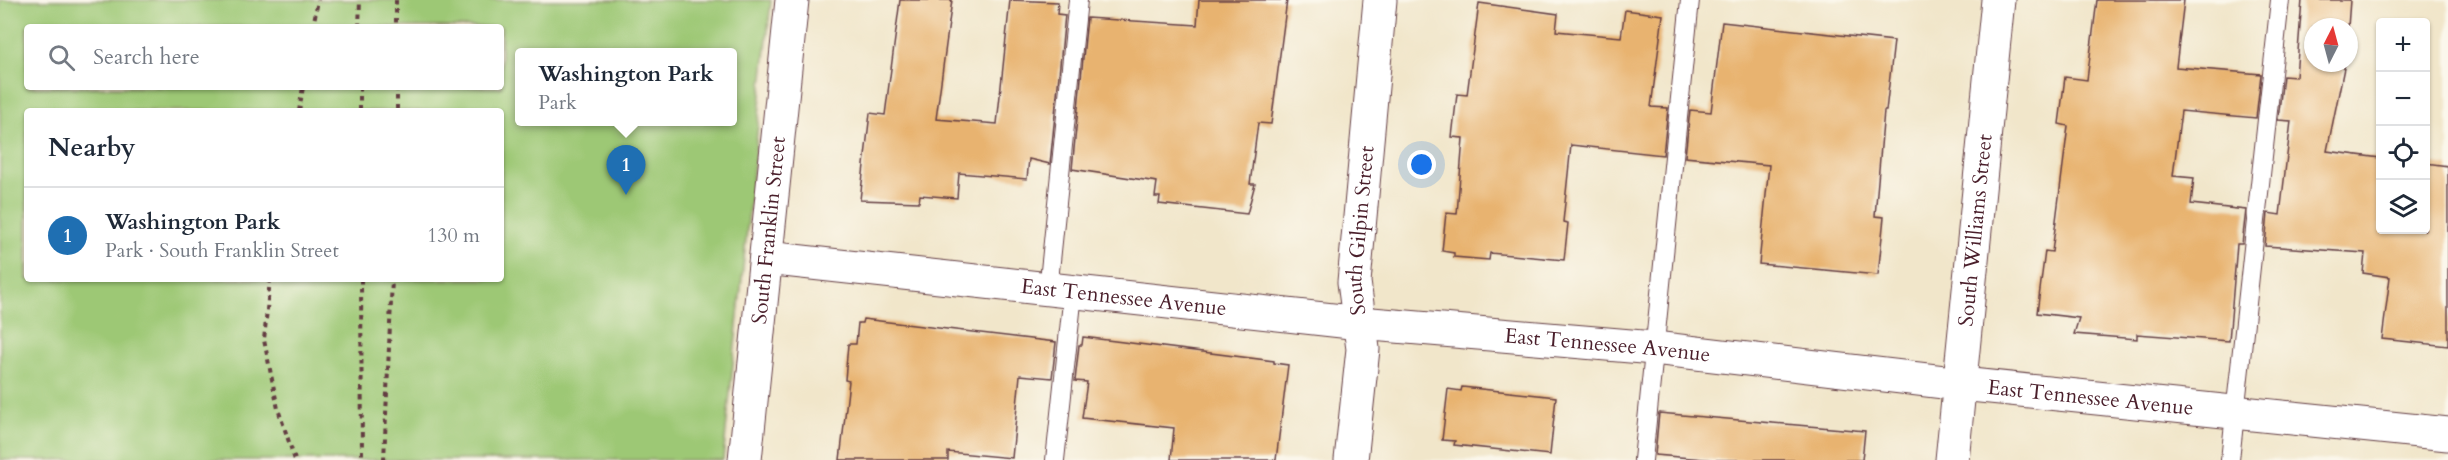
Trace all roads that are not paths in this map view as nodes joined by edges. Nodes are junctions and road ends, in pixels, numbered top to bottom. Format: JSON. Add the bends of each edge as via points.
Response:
{"nodes":[{"id":1,"x":792,"y":0,"type":"edge"},
{"id":2,"x":1078,"y":0,"type":"edge"},
{"id":3,"x":1380,"y":0,"type":"edge"},
{"id":4,"x":1690,"y":0,"type":"edge"},
{"id":5,"x":1998,"y":0,"type":"edge"},
{"id":6,"x":2280,"y":0,"type":"edge"},
{"id":7,"x":766,"y":258,"type":"junction"},
{"id":8,"x":1060,"y":291,"type":"junction"},
{"id":9,"x":1360,"y":323,"type":"junction"},
{"id":10,"x":1654,"y":348,"type":"junction"},
{"id":11,"x":1961,"y":384,"type":"junction"},
{"id":12,"x":2235,"y":412,"type":"junction"},
{"id":13,"x":2448,"y":434,"type":"edge"},
{"id":14,"x":745,"y":460,"type":"edge"},
{"id":15,"x":1055,"y":460,"type":"edge"},
{"id":16,"x":1351,"y":460,"type":"edge"},
{"id":17,"x":1643,"y":460,"type":"edge"},
{"id":18,"x":1952,"y":460,"type":"edge"},
{"id":19,"x":2230,"y":460,"type":"edge"}],
"edges":[{"from":1,"to":7,"type":"street","name":"South Franklin Street"},
{"from":2,"to":8,"type":"lane"},
{"from":3,"to":9,"type":"street","name":"South Gilpin Street","via":[[1354,282]]},
{"from":4,"to":10,"type":"lane"},
{"from":5,"to":11,"type":"street","name":"South Williams Street"},
{"from":6,"to":12,"type":"lane"},
{"from":7,"to":8,"type":"street","name":"East Tennessee Avenue"},
{"from":7,"to":14,"type":"street","name":"South Franklin Street"},
{"from":8,"to":9,"type":"street","name":"East Tennessee Avenue"},
{"from":8,"to":15,"type":"lane"},
{"from":9,"to":10,"type":"street","name":"East Tennessee Avenue"},
{"from":9,"to":16,"type":"street","name":"South Gilpin Street","via":[[1363,349]]},
{"from":10,"to":11,"type":"street","name":"East Tennessee Avenue"},
{"from":10,"to":17,"type":"lane"},
{"from":11,"to":12,"type":"street","name":"East Tennessee Avenue"},
{"from":11,"to":18,"type":"street","name":"South Williams Street"},
{"from":12,"to":13,"type":"street","name":"East Tennessee Avenue"},
{"from":12,"to":19,"type":"lane"}]}
